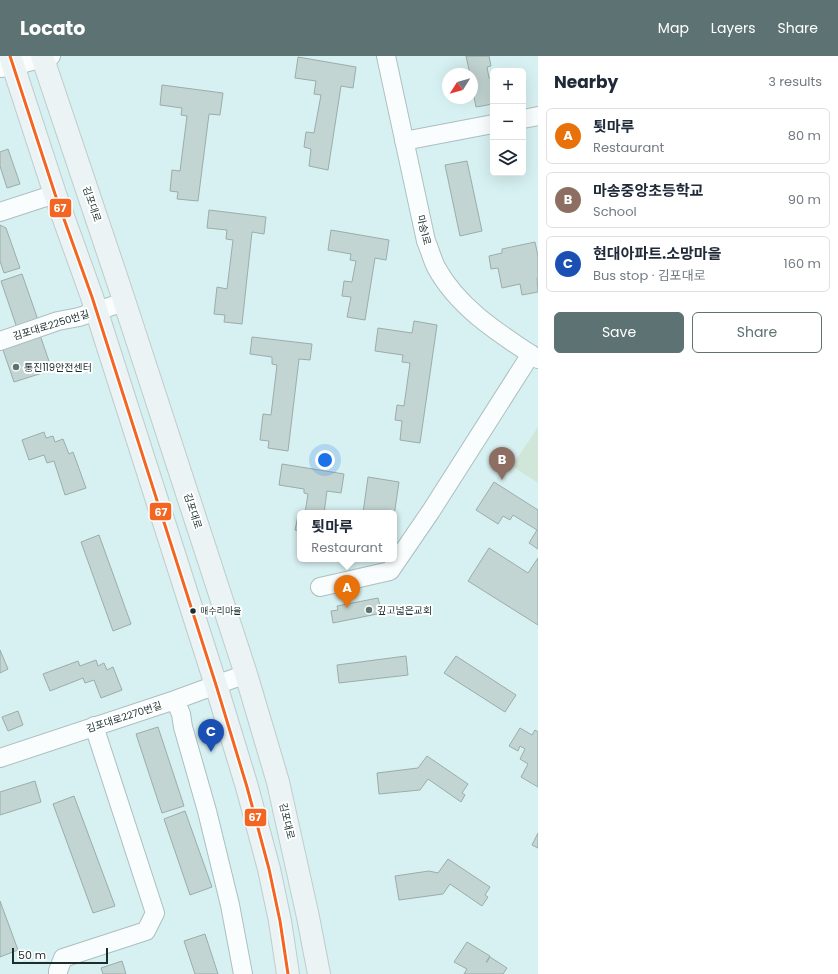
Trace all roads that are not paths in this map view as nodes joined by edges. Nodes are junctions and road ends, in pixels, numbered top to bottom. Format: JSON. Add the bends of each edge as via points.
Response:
{"nodes":[{"id":1,"x":386,"y":56,"type":"edge"},
{"id":2,"x":45,"y":57,"type":"edge"},
{"id":3,"x":8,"y":63,"type":"edge"},
{"id":4,"x":538,"y":116,"type":"edge"},
{"id":5,"x":526,"y":118,"type":"edge"},
{"id":6,"x":490,"y":125,"type":"edge"},
{"id":7,"x":404,"y":142,"type":"junction"},
{"id":8,"x":56,"y":194,"type":"junction"},
{"id":9,"x":0,"y":212,"type":"edge"},
{"id":10,"x":124,"y":302,"type":"junction"},
{"id":11,"x":97,"y":312,"type":"junction"},
{"id":12,"x":0,"y":341,"type":"edge"},
{"id":13,"x":535,"y":356,"type":"edge"},
{"id":14,"x":397,"y":561,"type":"edge"},
{"id":15,"x":396,"y":562,"type":"edge"},
{"id":16,"x":320,"y":587,"type":"dead end"},
{"id":17,"x":246,"y":674,"type":"junction"},
{"id":18,"x":216,"y":685,"type":"junction"},
{"id":19,"x":176,"y":700,"type":"junction"},
{"id":20,"x":94,"y":726,"type":"junction"},
{"id":21,"x":0,"y":758,"type":"edge"},
{"id":22,"x":58,"y":974,"type":"edge"},
{"id":23,"x":243,"y":974,"type":"edge"},
{"id":24,"x":288,"y":974,"type":"edge"},
{"id":25,"x":319,"y":974,"type":"edge"}],
"edges":[{"from":1,"to":7,"type":"street","name":"마송1로"},
{"from":2,"to":3,"type":"street"},
{"from":2,"to":10,"type":"main road","name":"김포대로"},
{"from":3,"to":8,"type":"main road"},
{"from":4,"to":5,"type":"street"},
{"from":6,"to":7,"type":"street"},
{"from":7,"to":13,"type":"street","name":"마송1로","via":[[426,241],[436,266],[456,295],[478,316]]},
{"from":8,"to":9,"type":"street"},
{"from":8,"to":11,"type":"main road"},
{"from":10,"to":11,"type":"street","name":"김포대로2250번길"},
{"from":10,"to":17,"type":"main road","name":"김포대로"},
{"from":11,"to":12,"type":"street","name":"김포대로2250번길","via":[[58,321]]},
{"from":11,"to":18,"type":"main road"},
{"from":13,"to":14,"type":"street"},
{"from":15,"to":16,"type":"street","via":[[390,571]]},
{"from":17,"to":18,"type":"street","name":"김포대로2270번길"},
{"from":17,"to":25,"type":"main road","name":"김포대로","via":[[278,782]]},
{"from":18,"to":19,"type":"street","name":"김포대로2270번길"},
{"from":18,"to":24,"type":"main road","via":[[269,869]]},
{"from":19,"to":20,"type":"street","name":"김포대로2270번길"},
{"from":19,"to":23,"type":"street","via":[[209,818]]},
{"from":20,"to":21,"type":"street","name":"김포대로2270번길"},
{"from":20,"to":22,"type":"street","via":[[155,914],[146,931],[63,958]]}]}
